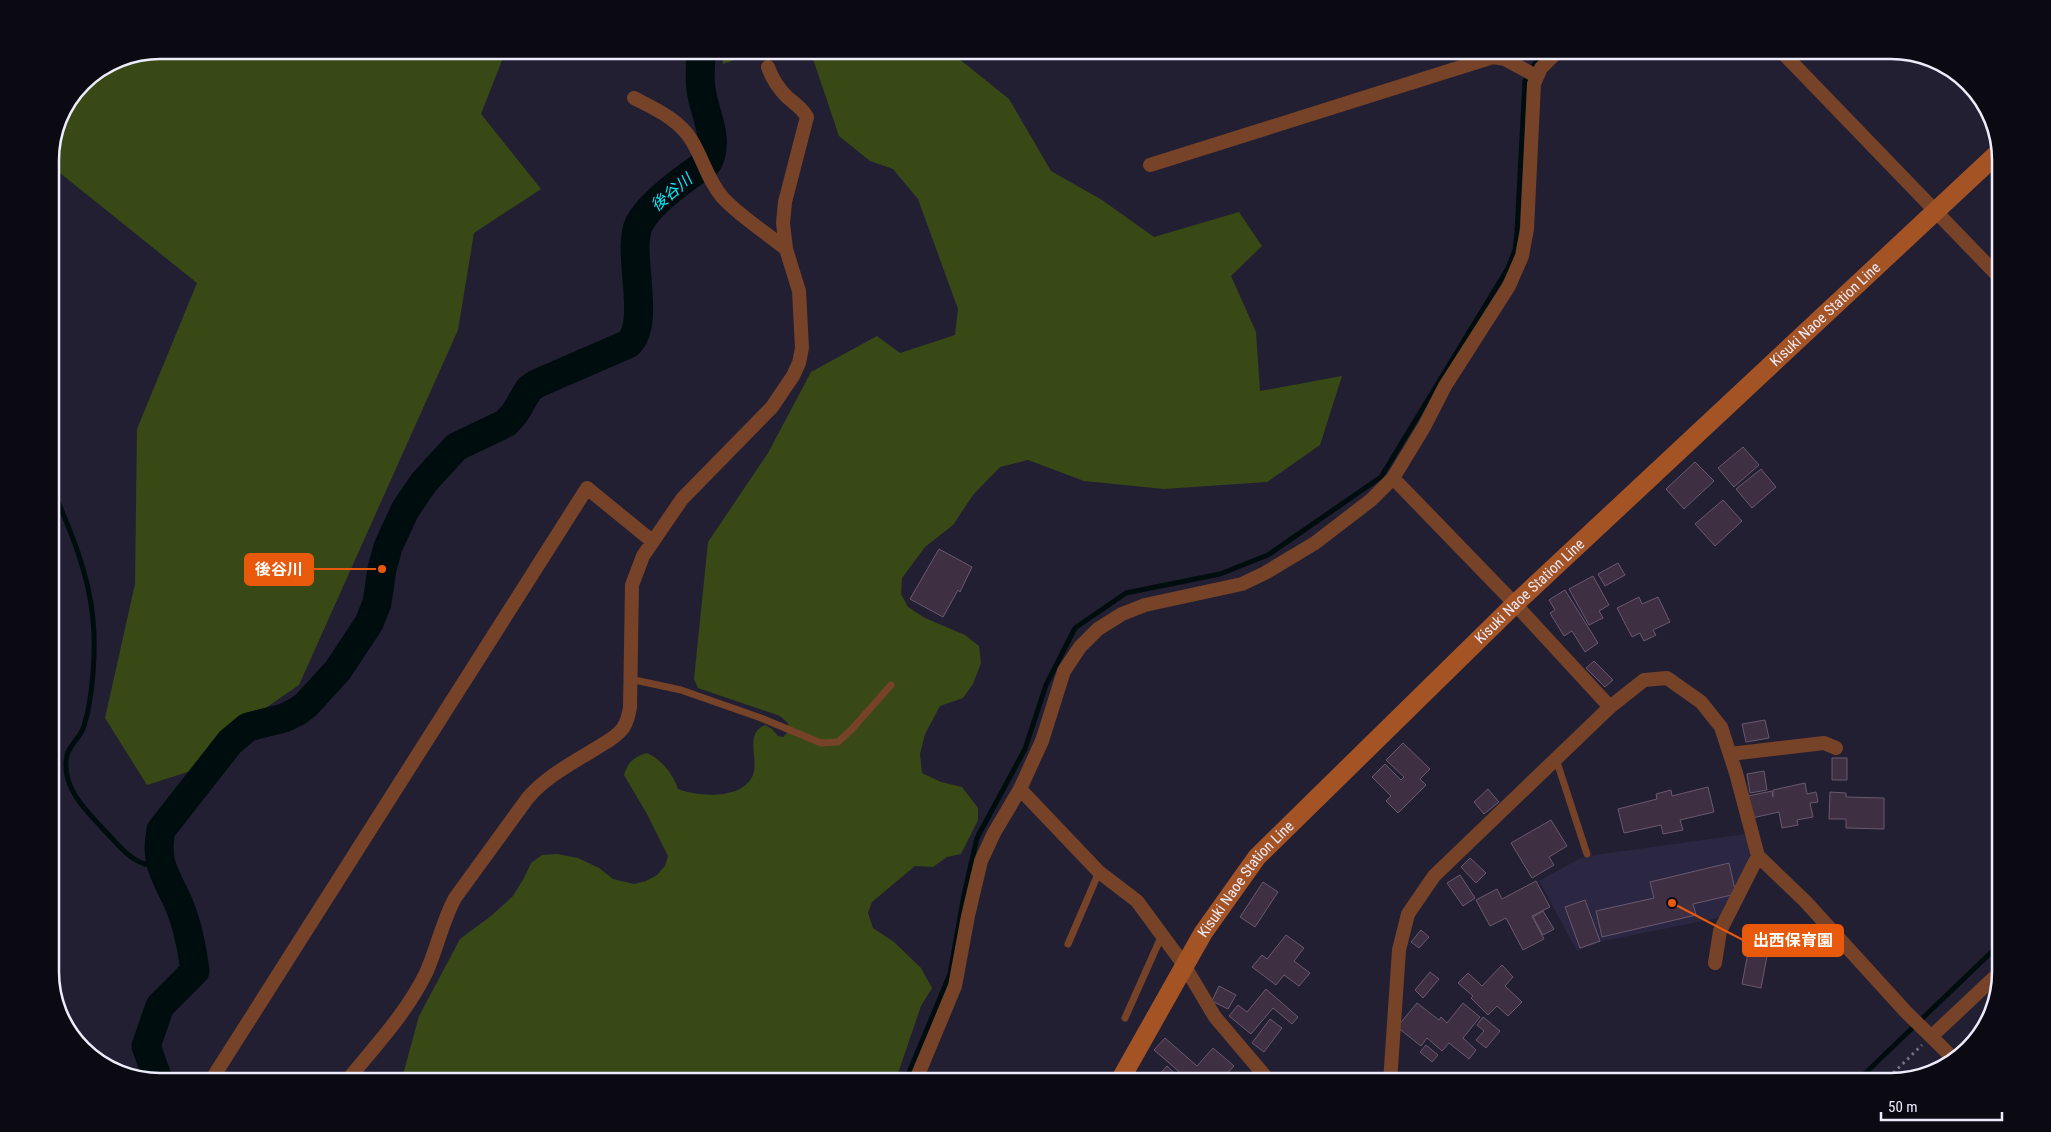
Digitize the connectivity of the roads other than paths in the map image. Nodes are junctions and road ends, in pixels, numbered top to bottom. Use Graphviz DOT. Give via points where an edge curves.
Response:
graph roads {
  1 [pos="1487,59"];
  2 [pos="1505,59"];
  3 [pos="1549,59"];
  4 [pos="1789,59"];
  5 [pos="768,66"];
  6 [pos="1536,76"];
  7 [pos="634,98"];
  8 [pos="1992,158"];
  9 [pos="1150,165"];
  10 [pos="1936,211"];
  11 [pos="786,248"];
  12 [pos="1992,270"];
  13 [pos="1393,478"];
  14 [pos="652,541"];
  15 [pos="1515,604"];
  16 [pos="630,679"];
  17 [pos="891,685"];
  18 [pos="1610,707"];
  19 [pos="1836,748"];
  20 [pos="1730,754"];
  21 [pos="1556,759"];
  22 [pos="1020,789"];
  23 [pos="1587,854"];
  24 [pos="1758,856"];
  25 [pos="1099,872"];
  26 [pos="1162,935"];
  27 [pos="1068,944"];
  28 [pos="1715,963"];
  29 [pos="1184,965"];
  30 [pos="1991,980"];
  31 [pos="1125,1018"];
  32 [pos="1932,1036"];
  33 [pos="1949,1054"];
  34 [pos="216,1073"];
  35 [pos="353,1073"];
  36 [pos="919,1073"];
  37 [pos="1124,1073"];
  38 [pos="1262,1073"];
  39 [pos="1391,1073"];
  1 -- 9 [label="street"];
  2 -- 6 [label="street"];
  3 -- 6 [label="street"];
  4 -- 10 [label="street"];
  5 -- 11 [label="street" via="773,81 807,117 785,202 782,223"];
  6 -- 13 [label="street" via="1527,228 1522,256 1509,286 1445,386"];
  7 -- 11 [label="street" via="682,128 724,198"];
  8 -- 10 [label="main road, Kisuki Naoe Station Line"];
  10 -- 12 [label="street"];
  10 -- 15 [label="main road, Kisuki Naoe Station Line"];
  11 -- 14 [label="street" via="799,290 801,316 802,348 794,376 772,407 682,499"];
  13 -- 15 [label="street"];
  13 -- 22 [label="street" via="1315,543 1265,573 1242,584 1146,605 1122,614 1098,629 1080,647 1064,671 1042,741"];
  14 -- 16 [label="street" via="632,585"];
  14 -- 34 [label="street" via="587,488"];
  15 -- 18 [label="street"];
  15 -- 29 [label="main road, Kisuki Naoe Station Line" via="1256,857"];
  16 -- 17 [label="lane" via="681,690 821,743 838,742"];
  16 -- 35 [label="street" via="630,707 623,728 536,788 455,898 416,992"];
  18 -- 20 [label="street" via="1644,680 1667,678 1701,702 1721,727"];
  18 -- 21 [label="street"];
  19 -- 20 [label="street" via="1824,742"];
  20 -- 24 [label="street"];
  21 -- 23 [label="lane"];
  21 -- 39 [label="street" via="1434,876 1408,914 1399,950"];
  22 -- 25 [label="street"];
  22 -- 36 [label="street" via="982,861 955,986"];
  24 -- 28 [label="street" via="1720,931"];
  24 -- 32 [label="street" via="1805,901"];
  25 -- 26 [label="street" via="1137,902"];
  25 -- 27 [label="lane"];
  26 -- 29 [label="street"];
  26 -- 31 [label="lane"];
  29 -- 37 [label="main road, Kisuki Naoe Station Line"];
  29 -- 38 [label="street" via="1215,1017"];
  30 -- 32 [label="street"];
  32 -- 33 [label="street"];
}
